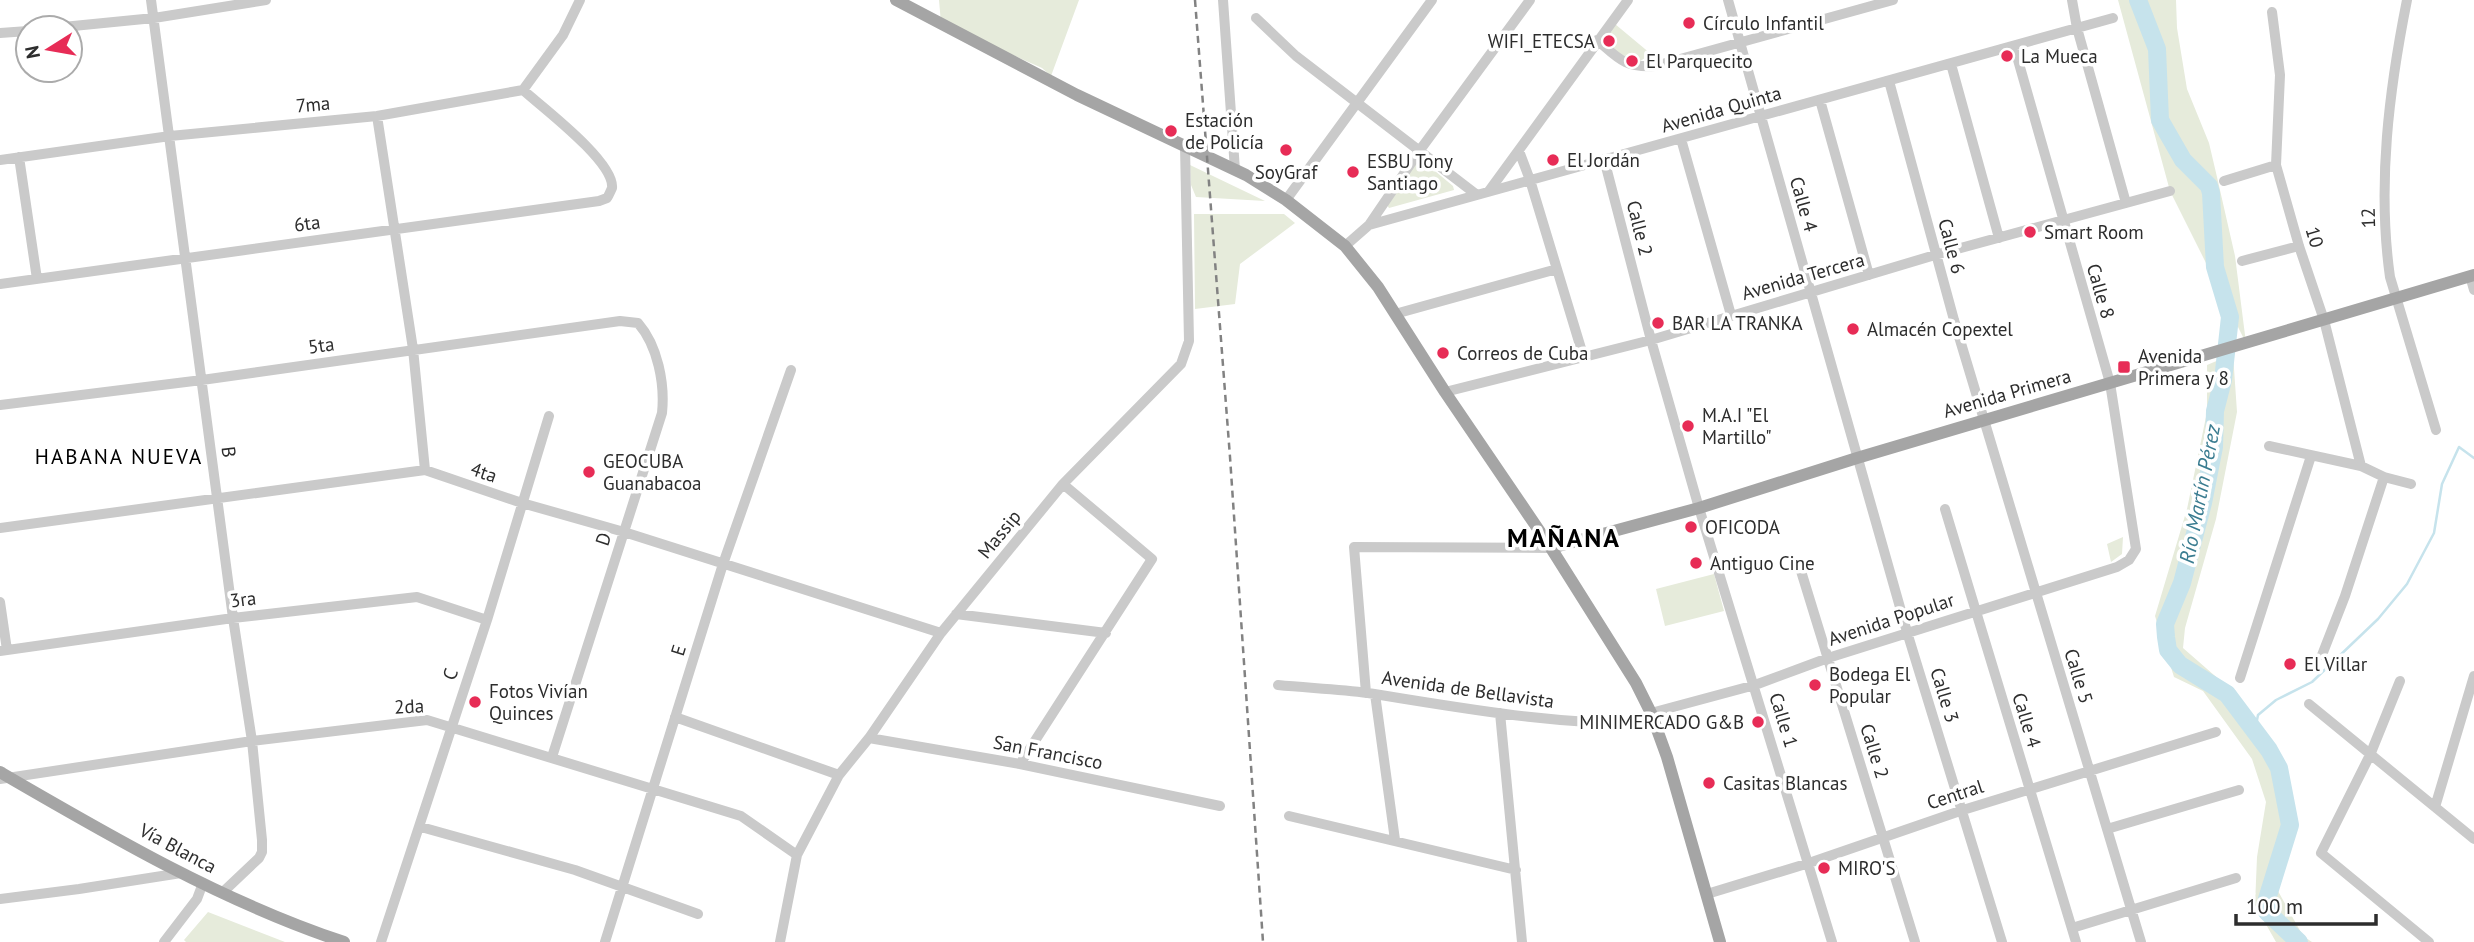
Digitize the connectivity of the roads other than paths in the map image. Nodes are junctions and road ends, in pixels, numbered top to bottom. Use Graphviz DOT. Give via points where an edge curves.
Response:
graph roads {
  1 [pos="151,0"];
  2 [pos="265,0"];
  3 [pos="580,0"];
  4 [pos="896,0"];
  5 [pos="1223,0"];
  6 [pos="1432,0"];
  7 [pos="1531,0"];
  8 [pos="1628,0"];
  9 [pos="1728,0"];
  10 [pos="1892,0"];
  11 [pos="2073,0"];
  12 [pos="2407,0"];
  13 [pos="2272,12"];
  14 [pos="154,18"];
  15 [pos="1256,18"];
  16 [pos="2113,18"];
  17 [pos="84,25"];
  18 [pos="2077,29"];
  19 [pos="1597,40"];
  20 [pos="1741,43"];
  21 [pos="2014,46"];
  22 [pos="1951,64"];
  23 [pos="1889,81"];
  24 [pos="523,90"];
  25 [pos="1820,100"];
  26 [pos="1356,102"];
  27 [pos="377,116"];
  28 [pos="1761,116"];
  29 [pos="170,136"];
  30 [pos="1681,139"];
  31 [pos="1185,146"];
  32 [pos="1420,150"];
  33 [pos="1519,151"];
  34 [pos="19,157"];
  35 [pos="1604,159"];
  36 [pos="0,160"];
  37 [pos="2276,166"];
  38 [pos="1235,170"];
  39 [pos="1530,180"];
  40 [pos="2224,181"];
  41 [pos="1489,191"];
  42 [pos="2170,191"];
  43 [pos="1477,195"];
  44 [pos="1286,200"];
  45 [pos="2126,203"];
  46 [pos="2062,220"];
  47 [pos="1369,225"];
  48 [pos="396,229"];
  49 [pos="1999,237"];
  50 [pos="1345,246"];
  51 [pos="2299,246"];
  52 [pos="1936,255"];
  53 [pos="186,258"];
  54 [pos="2242,261"];
  55 [pos="1557,269"];
  56 [pos="1869,275"];
  57 [pos="2472,276"];
  58 [pos="37,279"];
  59 [pos="0,284"];
  60 [pos="2474,290"];
  61 [pos="1811,292"];
  62 [pos="2397,298"];
  63 [pos="1395,314"];
  64 [pos="1731,315"];
  65 [pos="2324,320"];
  66 [pos="645,330"];
  67 [pos="1651,340"];
  68 [pos="413,349"];
  69 [pos="1583,355"];
  70 [pos="791,370"];
  71 [pos="202,380"];
  72 [pos="2110,383"];
  73 [pos="1445,392"];
  74 [pos="0,405"];
  75 [pos="549,416"];
  76 [pos="1984,420"];
  77 [pos="2436,430"];
  78 [pos="2269,446"];
  79 [pos="2311,456"];
  80 [pos="1857,458"];
  81 [pos="2361,466"];
  82 [pos="425,470"];
  83 [pos="2384,477"];
  84 [pos="1063,484"];
  85 [pos="2411,484"];
  86 [pos="218,498"];
  87 [pos="522,503"];
  88 [pos="1699,508"];
  89 [pos="1945,509"];
  90 [pos="0,528"];
  91 [pos="624,532"];
  92 [pos="1551,548"];
  93 [pos="2136,549"];
  94 [pos="723,564"];
  95 [pos="1801,571"];
  96 [pos="2035,593"];
  97 [pos="0,601"];
  98 [pos="1975,611"];
  99 [pos="956,614"];
  100 [pos="233,618"];
  101 [pos="487,620"];
  102 [pos="1907,632"];
  103 [pos="941,633"];
  104 [pos="1106,633"];
  105 [pos="4,650"];
  106 [pos="2322,655"];
  107 [pos="1828,658"];
  108 [pos="2474,677"];
  109 [pos="2240,678"];
  110 [pos="2400,681"];
  111 [pos="1278,685"];
  112 [pos="1755,685"];
  113 [pos="1370,694"];
  114 [pos="2309,704"];
  115 [pos="1500,713"];
  116 [pos="675,717"];
  117 [pos="1653,718"];
  118 [pos="451,727"];
  119 [pos="2216,732"];
  120 [pos="869,738"];
  121 [pos="252,741"];
  122 [pos="2370,755"];
  123 [pos="552,757"];
  124 [pos="1020,764"];
  125 [pos="2089,769"];
  126 [pos="839,775"];
  127 [pos="3,776"];
  128 [pos="653,788"];
  129 [pos="2030,788"];
  130 [pos="2239,790"];
  131 [pos="1220,806"];
  132 [pos="2435,807"];
  133 [pos="1963,810"];
  134 [pos="1289,816"];
  135 [pos="421,827"];
  136 [pos="2106,829"];
  137 [pos="1883,835"];
  138 [pos="2474,839"];
  139 [pos="1395,840"];
  140 [pos="797,855"];
  141 [pos="1809,863"];
  142 [pos="1516,870"];
  143 [pos="181,873"];
  144 [pos="2236,877"];
  145 [pos="203,883"];
  146 [pos="622,887"];
  147 [pos="222,893"];
  148 [pos="1707,894"];
  149 [pos="0,898"];
  150 [pos="2131,908"];
  151 [pos="698,914"];
  152 [pos="2072,928"];
  153 [pos="164,942"];
  154 [pos="344,942"];
  155 [pos="382,942"];
  156 [pos="605,942"];
  157 [pos="780,942"];
  158 [pos="1522,942"];
  159 [pos="1720,942"];
  160 [pos="1832,942"];
  161 [pos="1915,942"];
  162 [pos="2002,942"];
  163 [pos="2076,942"];
  164 [pos="2141,942"];
  165 [pos="2430,942"];
  1 -- 14 [label="street, B"];
  2 -- 14 [label="street"];
  3 -- 24 [label="street" via="563,35"];
  4 -- 31 [label="main road"];
  5 -- 38 [label="street"];
  6 -- 26 [label="street"];
  7 -- 32 [label="street"];
  8 -- 19 [label="street"];
  9 -- 20 [label="street, Calle 4"];
  10 -- 20 [label="street"];
  11 -- 18 [label="street"];
  12 -- 62 [label="street, 12" via="2385,152 2387,252"];
  13 -- 37 [label="street, 10" via="2280,75"];
  14 -- 17 [label="street"];
  14 -- 29 [label="street, B"];
  15 -- 26 [label="street"];
  16 -- 18 [label="street, Avenida Quinta"];
  18 -- 21 [label="street, Avenida Quinta"];
  18 -- 45 [label="street"];
  19 -- 20 [label="street" via="1635,67"];
  19 -- 33 [label="street"];
  20 -- 28 [label="street, Calle 4"];
  21 -- 22 [label="street, Avenida Quinta"];
  21 -- 46 [label="street, Calle 8"];
  22 -- 23 [label="street, Avenida Quinta"];
  22 -- 49 [label="street"];
  23 -- 25 [label="street, Avenida Quinta"];
  23 -- 52 [label="street, Calle 6"];
  24 -- 27 [label="street, 7ma"];
  24 -- 48 [label="street, 6ta" via="601,159 611,178 607,198"];
  25 -- 28 [label="street, Avenida Quinta"];
  25 -- 56 [label="street"];
  26 -- 32 [label="street"];
  26 -- 44 [label="street"];
  27 -- 29 [label="street, 7ma"];
  27 -- 48 [label="street"];
  28 -- 30 [label="street, Avenida Quinta"];
  28 -- 61 [label="street, Calle 4"];
  29 -- 34 [label="street, 7ma"];
  29 -- 53 [label="street, B"];
  30 -- 35 [label="street, Avenida Quinta"];
  30 -- 64 [label="street"];
  31 -- 38 [label="main road"];
  31 -- 84 [label="street, Massip" via="1189,341 1181,365"];
  32 -- 43 [label="street"];
  32 -- 47 [label="street"];
  33 -- 39 [label="street"];
  33 -- 41 [label="street"];
  34 -- 36 [label="street, 7ma"];
  34 -- 58 [label="street"];
  35 -- 39 [label="street, Avenida Quinta"];
  35 -- 67 [label="street, Calle 2"];
  37 -- 40 [label="street"];
  37 -- 51 [label="street, 10"];
  38 -- 44 [label="main road"];
  39 -- 41 [label="street, Avenida Quinta"];
  39 -- 55 [label="street"];
  41 -- 43 [label="street, Avenida Quinta"];
  42 -- 45 [label="street, Avenida Tercera"];
  43 -- 47 [label="street, Avenida Quinta"];
  44 -- 50 [label="main road"];
  45 -- 46 [label="street, Avenida Tercera"];
  46 -- 49 [label="street, Avenida Tercera"];
  46 -- 72 [label="street, Calle 8"];
  47 -- 50 [label="street, Avenida Quinta"];
  48 -- 53 [label="street, 6ta"];
  48 -- 68 [label="street"];
  49 -- 52 [label="street, Avenida Tercera"];
  50 -- 63 [label="main road"];
  51 -- 54 [label="street"];
  51 -- 65 [label="street, 10"];
  52 -- 56 [label="street, Avenida Tercera"];
  52 -- 76 [label="street, Calle 6"];
  53 -- 58 [label="street, 6ta"];
  53 -- 71 [label="street, B"];
  55 -- 63 [label="street"];
  55 -- 69 [label="street"];
  56 -- 61 [label="street, Avenida Tercera"];
  57 -- 60 [label="street"];
  57 -- 62 [label="main road, Avenida Primera"];
  58 -- 59 [label="street, 6ta"];
  61 -- 64 [label="street, Avenida Tercera"];
  61 -- 80 [label="street, Calle 4"];
  62 -- 65 [label="main road, Avenida Primera"];
  62 -- 77 [label="street, 12"];
  63 -- 73 [label="main road"];
  64 -- 67 [label="street, Avenida Tercera"];
  65 -- 72 [label="main road, Avenida Primera"];
  65 -- 81 [label="street, 10"];
  66 -- 68 [label="street, 5ta" via="638,323 620,321"];
  66 -- 91 [label="street, D" via="664,394"];
  67 -- 69 [label="street, Avenida Tercera"];
  67 -- 88 [label="street, Calle 2"];
  68 -- 71 [label="street, 5ta"];
  68 -- 82 [label="street"];
  69 -- 73 [label="street, Avenida Tercera"];
  70 -- 94 [label="street, E"];
  71 -- 74 [label="street, 5ta"];
  71 -- 86 [label="street, B"];
  72 -- 76 [label="main road, Avenida Primera"];
  72 -- 93 [label="street, Calle 8"];
  73 -- 92 [label="main road"];
  75 -- 87 [label="street, C"];
  76 -- 80 [label="main road, Avenida Primera"];
  76 -- 96 [label="street, Calle 5"];
  78 -- 79 [label="street"];
  79 -- 81 [label="street"];
  79 -- 109 [label="street"];
  80 -- 88 [label="main road, Avenida Primera"];
  80 -- 102 [label="street, Calle 3"];
  81 -- 83 [label="street"];
  82 -- 86 [label="street, 4ta"];
  82 -- 87 [label="street, 4ta"];
  83 -- 85 [label="street"];
  83 -- 106 [label="street"];
  84 -- 99 [label="street, Massip"];
  84 -- 104 [label="street" via="1152,559"];
  86 -- 90 [label="street, 4ta"];
  86 -- 100 [label="street, B"];
  87 -- 91 [label="street, 4ta"];
  87 -- 101 [label="street, C"];
  88 -- 92 [label="main road, Avenida Primera"];
  88 -- 112 [label="street, Calle 1"];
  89 -- 98 [label="street, Calle 4"];
  91 -- 94 [label="street, 4ta"];
  91 -- 123 [label="street, D"];
  92 -- 113 [label="street" via="1354,547"];
  92 -- 117 [label="main road" via="1628,669"];
  93 -- 96 [label="street, Avenida Popular" via="2117,567"];
  94 -- 103 [label="street, 4ta"];
  94 -- 116 [label="street, E"];
  95 -- 107 [label="street, Calle 2"];
  96 -- 98 [label="street, Avenida Popular"];
  96 -- 125 [label="street, Calle 5"];
  97 -- 105 [label="street"];
  98 -- 102 [label="street, Avenida Popular"];
  98 -- 129 [label="street, Calle 4"];
  99 -- 103 [label="street, Massip"];
  99 -- 104 [label="street"];
  100 -- 101 [label="street, 3ra" via="417,597"];
  100 -- 105 [label="street, 3ra"];
  100 -- 121 [label="street, B"];
  101 -- 118 [label="street, C"];
  102 -- 107 [label="street, Avenida Popular"];
  102 -- 133 [label="street, Calle 3"];
  103 -- 120 [label="street, Massip"];
  104 -- 124 [label="street"];
  107 -- 112 [label="street, Avenida Popular"];
  107 -- 137 [label="street, Calle 2"];
  108 -- 132 [label="street"];
  110 -- 122 [label="street"];
  111 -- 113 [label="street, Avenida de Bellavista"];
  112 -- 117 [label="street, Avenida Popular"];
  112 -- 141 [label="street, Calle 1"];
  113 -- 115 [label="street, Avenida de Bellavista"];
  113 -- 139 [label="street"];
  114 -- 122 [label="street"];
  115 -- 117 [label="street, Avenida de Bellavista" via="1606,725"];
  115 -- 142 [label="street"];
  116 -- 126 [label="street"];
  116 -- 128 [label="street, E"];
  117 -- 148 [label="main road"];
  118 -- 121 [label="street, 2da" via="427,720"];
  118 -- 123 [label="street, 2da"];
  118 -- 135 [label="street, C"];
  119 -- 125 [label="street, Central"];
  120 -- 124 [label="street, San Francisco"];
  120 -- 126 [label="street, Massip"];
  121 -- 127 [label="street, 2da"];
  121 -- 147 [label="street, B" via="262,852"];
  122 -- 132 [label="street"];
  122 -- 165 [label="street" via="2321,853"];
  123 -- 128 [label="street, 2da"];
  124 -- 131 [label="street, San Francisco"];
  125 -- 129 [label="street, Central"];
  125 -- 136 [label="street, Calle 5"];
  126 -- 140 [label="street, Massip"];
  127 -- 143 [label="main road, Vía Blanca"];
  128 -- 140 [label="street, 2da" via="741,816"];
  128 -- 146 [label="street, E"];
  129 -- 133 [label="street, Central"];
  129 -- 152 [label="street, Calle 4"];
  130 -- 136 [label="street"];
  132 -- 138 [label="street"];
  133 -- 137 [label="street, Central"];
  133 -- 162 [label="street, Calle 3"];
  134 -- 139 [label="street"];
  135 -- 146 [label="street"];
  135 -- 155 [label="street, C"];
  136 -- 150 [label="street, Calle 5"];
  137 -- 141 [label="street, Central"];
  137 -- 161 [label="street, Calle 2"];
  139 -- 142 [label="street"];
  140 -- 157 [label="street, Massip"];
  141 -- 148 [label="street, Central"];
  141 -- 160 [label="street, Calle 1"];
  142 -- 158 [label="street"];
  143 -- 145 [label="main road, Vía Blanca"];
  143 -- 149 [label="street"];
  144 -- 150 [label="street"];
  145 -- 147 [label="main road, Vía Blanca"];
  145 -- 153 [label="street" via="197,899"];
  146 -- 151 [label="street"];
  146 -- 156 [label="street, E"];
  147 -- 154 [label="main road, Vía Blanca"];
  148 -- 159 [label="main road"];
  150 -- 152 [label="street"];
  150 -- 164 [label="street, Calle 5"];
  152 -- 163 [label="street, Calle 4"];
}
